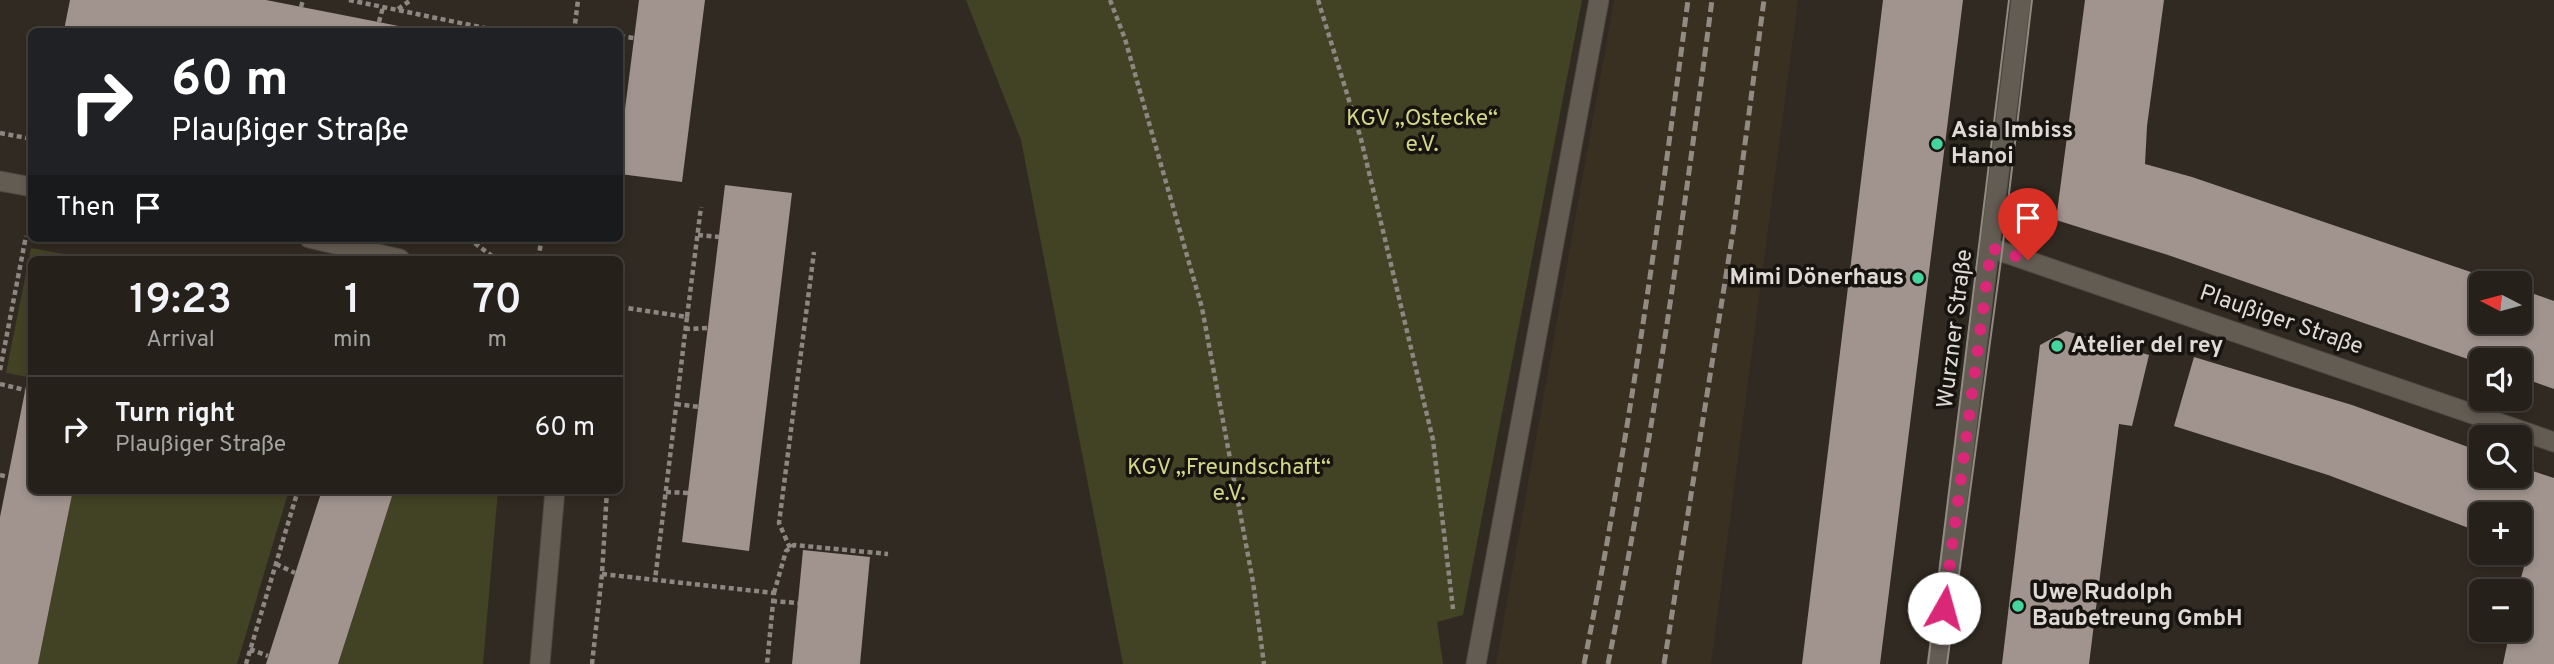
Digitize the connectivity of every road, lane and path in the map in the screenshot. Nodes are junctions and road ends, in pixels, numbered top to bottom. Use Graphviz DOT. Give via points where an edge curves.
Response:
graph roads {
  1 [pos="303,0"];
  2 [pos="349,0"];
  3 [pos="411,0"];
  4 [pos="578,0"];
  5 [pos="1110,0"];
  6 [pos="1318,0"];
  7 [pos="1599,0"];
  8 [pos="2021,0"];
  9 [pos="301,7"];
  10 [pos="383,7"];
  11 [pos="397,10"];
  12 [pos="379,22"];
  13 [pos="472,28"];
  14 [pos="574,28"];
  15 [pos="623,36"];
  16 [pos="634,38"];
  17 [pos="0,133"];
  18 [pos="28,138"];
  19 [pos="0,181"];
  20 [pos="28,186"];
  21 [pos="701,207"];
  22 [pos="698,235"];
  23 [pos="26,236"];
  24 [pos="719,237"];
  25 [pos="326,242"];
  26 [pos="473,242"];
  27 [pos="1991,248"];
  28 [pos="814,251"];
  29 [pos="387,256"];
  30 [pos="492,256"];
  31 [pos="623,307"];
  32 [pos="687,317"];
  33 [pos="708,328"];
  34 [pos="685,329"];
  35 [pos="0,370"];
  36 [pos="0,384"];
  37 [pos="25,390"];
  38 [pos="677,404"];
  39 [pos="699,407"];
  40 [pos="2554,442"];
  41 [pos="0,475"];
  42 [pos="8,477"];
  43 [pos="666,492"];
  44 [pos="688,493"];
  45 [pos="298,494"];
  46 [pos="555,494"];
  47 [pos="607,494"];
  48 [pos="790,548"];
  49 [pos="888,554"];
  50 [pos="276,564"];
  51 [pos="296,573"];
  52 [pos="602,574"];
  53 [pos="655,580"];
  54 [pos="774,593"];
  55 [pos="772,601"];
  56 [pos="798,603"];
  57 [pos="1454,611"];
  58 [pos="250,649"];
  59 [pos="268,656"];
  60 [pos="246,664"];
  61 [pos="540,664"];
  62 [pos="592,664"];
  63 [pos="767,664"];
  64 [pos="1264,664"];
  65 [pos="1476,664"];
  66 [pos="1937,664"];
  1 -- 9 [label="path"];
  2 -- 10 [label="path"];
  3 -- 11 [label="path"];
  4 -- 14 [label="path"];
  5 -- 64 [label="path" via="1202,308"];
  6 -- 57 [label="path" via="1360,139 1433,440"];
  7 -- 65 [label="street"];
  8 -- 27 [label="street, Wurzner Straße"];
  10 -- 11 [label="path"];
  10 -- 12 [label="path"];
  11 -- 13 [label="path"];
  15 -- 16 [label="path"];
  17 -- 18 [label="path"];
  19 -- 20 [label="street"];
  21 -- 22 [label="path"];
  22 -- 24 [label="path"];
  22 -- 32 [label="path"];
  23 -- 35 [label="path"];
  25 -- 29 [label="street"];
  26 -- 30 [label="path"];
  27 -- 40 [label="street, Plaußiger Straße"];
  27 -- 66 [label="street, Wurzner Straße"];
  28 -- 48 [label="path" via="779,523"];
  31 -- 32 [label="path"];
  32 -- 34 [label="path"];
  33 -- 34 [label="path"];
  34 -- 38 [label="path"];
  36 -- 37 [label="path"];
  38 -- 39 [label="path"];
  38 -- 43 [label="path"];
  41 -- 42 [label="path"];
  43 -- 44 [label="path"];
  43 -- 53 [label="path"];
  45 -- 50 [label="path"];
  46 -- 61 [label="street"];
  47 -- 52 [label="path"];
  48 -- 49 [label="path"];
  48 -- 54 [label="path"];
  50 -- 51 [label="path"];
  50 -- 58 [label="path"];
  52 -- 53 [label="path"];
  52 -- 62 [label="path"];
  53 -- 54 [label="path"];
  54 -- 55 [label="path"];
  55 -- 56 [label="path"];
  55 -- 63 [label="path"];
  58 -- 59 [label="path"];
  58 -- 60 [label="path"];
}
